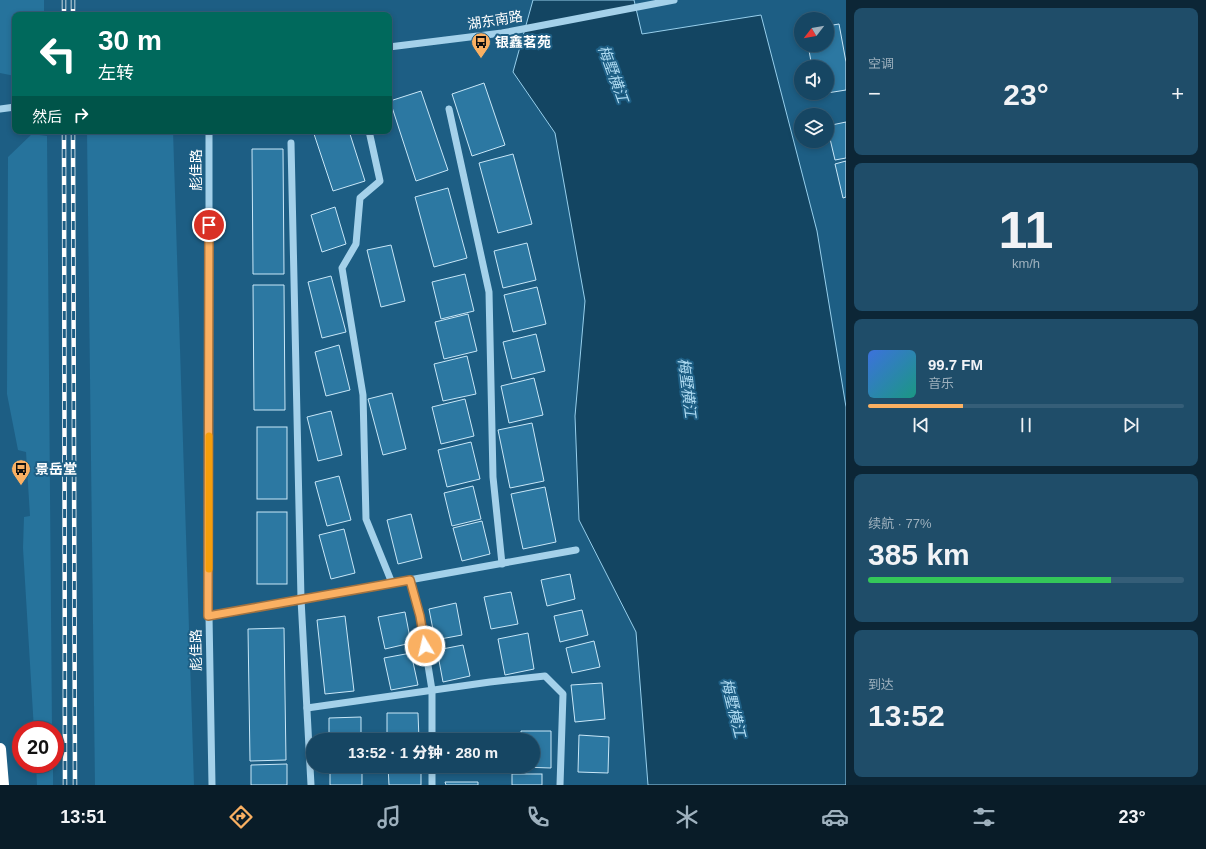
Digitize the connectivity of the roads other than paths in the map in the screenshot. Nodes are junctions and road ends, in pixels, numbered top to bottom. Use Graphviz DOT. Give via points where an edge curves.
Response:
graph roads {
  1 [pos="674,0"];
  2 [pos="392,47"];
  3 [pos="12,108"];
  4 [pos="0,109"];
  5 [pos="449,109"];
  6 [pos="209,134"];
  7 [pos="370,134"];
  8 [pos="291,143"];
  9 [pos="576,550"];
  10 [pos="502,564"];
  11 [pos="410,580"];
  12 [pos="392,583"];
  13 [pos="301,599"];
  14 [pos="208,616"];
  15 [pos="432,690"];
  16 [pos="307,708"];
  17 [pos="432,733"];
  18 [pos="0,749"];
  19 [pos="432,773"];
  20 [pos="2,785"];
  21 [pos="212,785"];
  22 [pos="311,785"];
  23 [pos="432,785"];
  24 [pos="560,785"];
  1 -- 2 [label="street, 湖东南路" via="502,33"];
  3 -- 4 [label="street"];
  5 -- 10 [label="street" via="489,292 493,477"];
  6 -- 14 [label="street, 彪佳路"];
  7 -- 12 [label="street" via="380,181 360,198 356,244 342,268 363,395 366,519"];
  8 -- 13 [label="street"];
  9 -- 10 [label="street"];
  10 -- 11 [label="street"];
  11 -- 12 [label="street"];
  11 -- 15 [label="street" via="420,616"];
  12 -- 13 [label="street"];
  13 -- 14 [label="street"];
  13 -- 16 [label="street"];
  14 -- 21 [label="street, 彪佳路"];
  15 -- 16 [label="street"];
  15 -- 17 [label="street"];
  15 -- 24 [label="street" via="545,676 563,694"];
  16 -- 22 [label="street"];
  18 -- 20 [label="highway"];
  19 -- 23 [label="street"];
}
